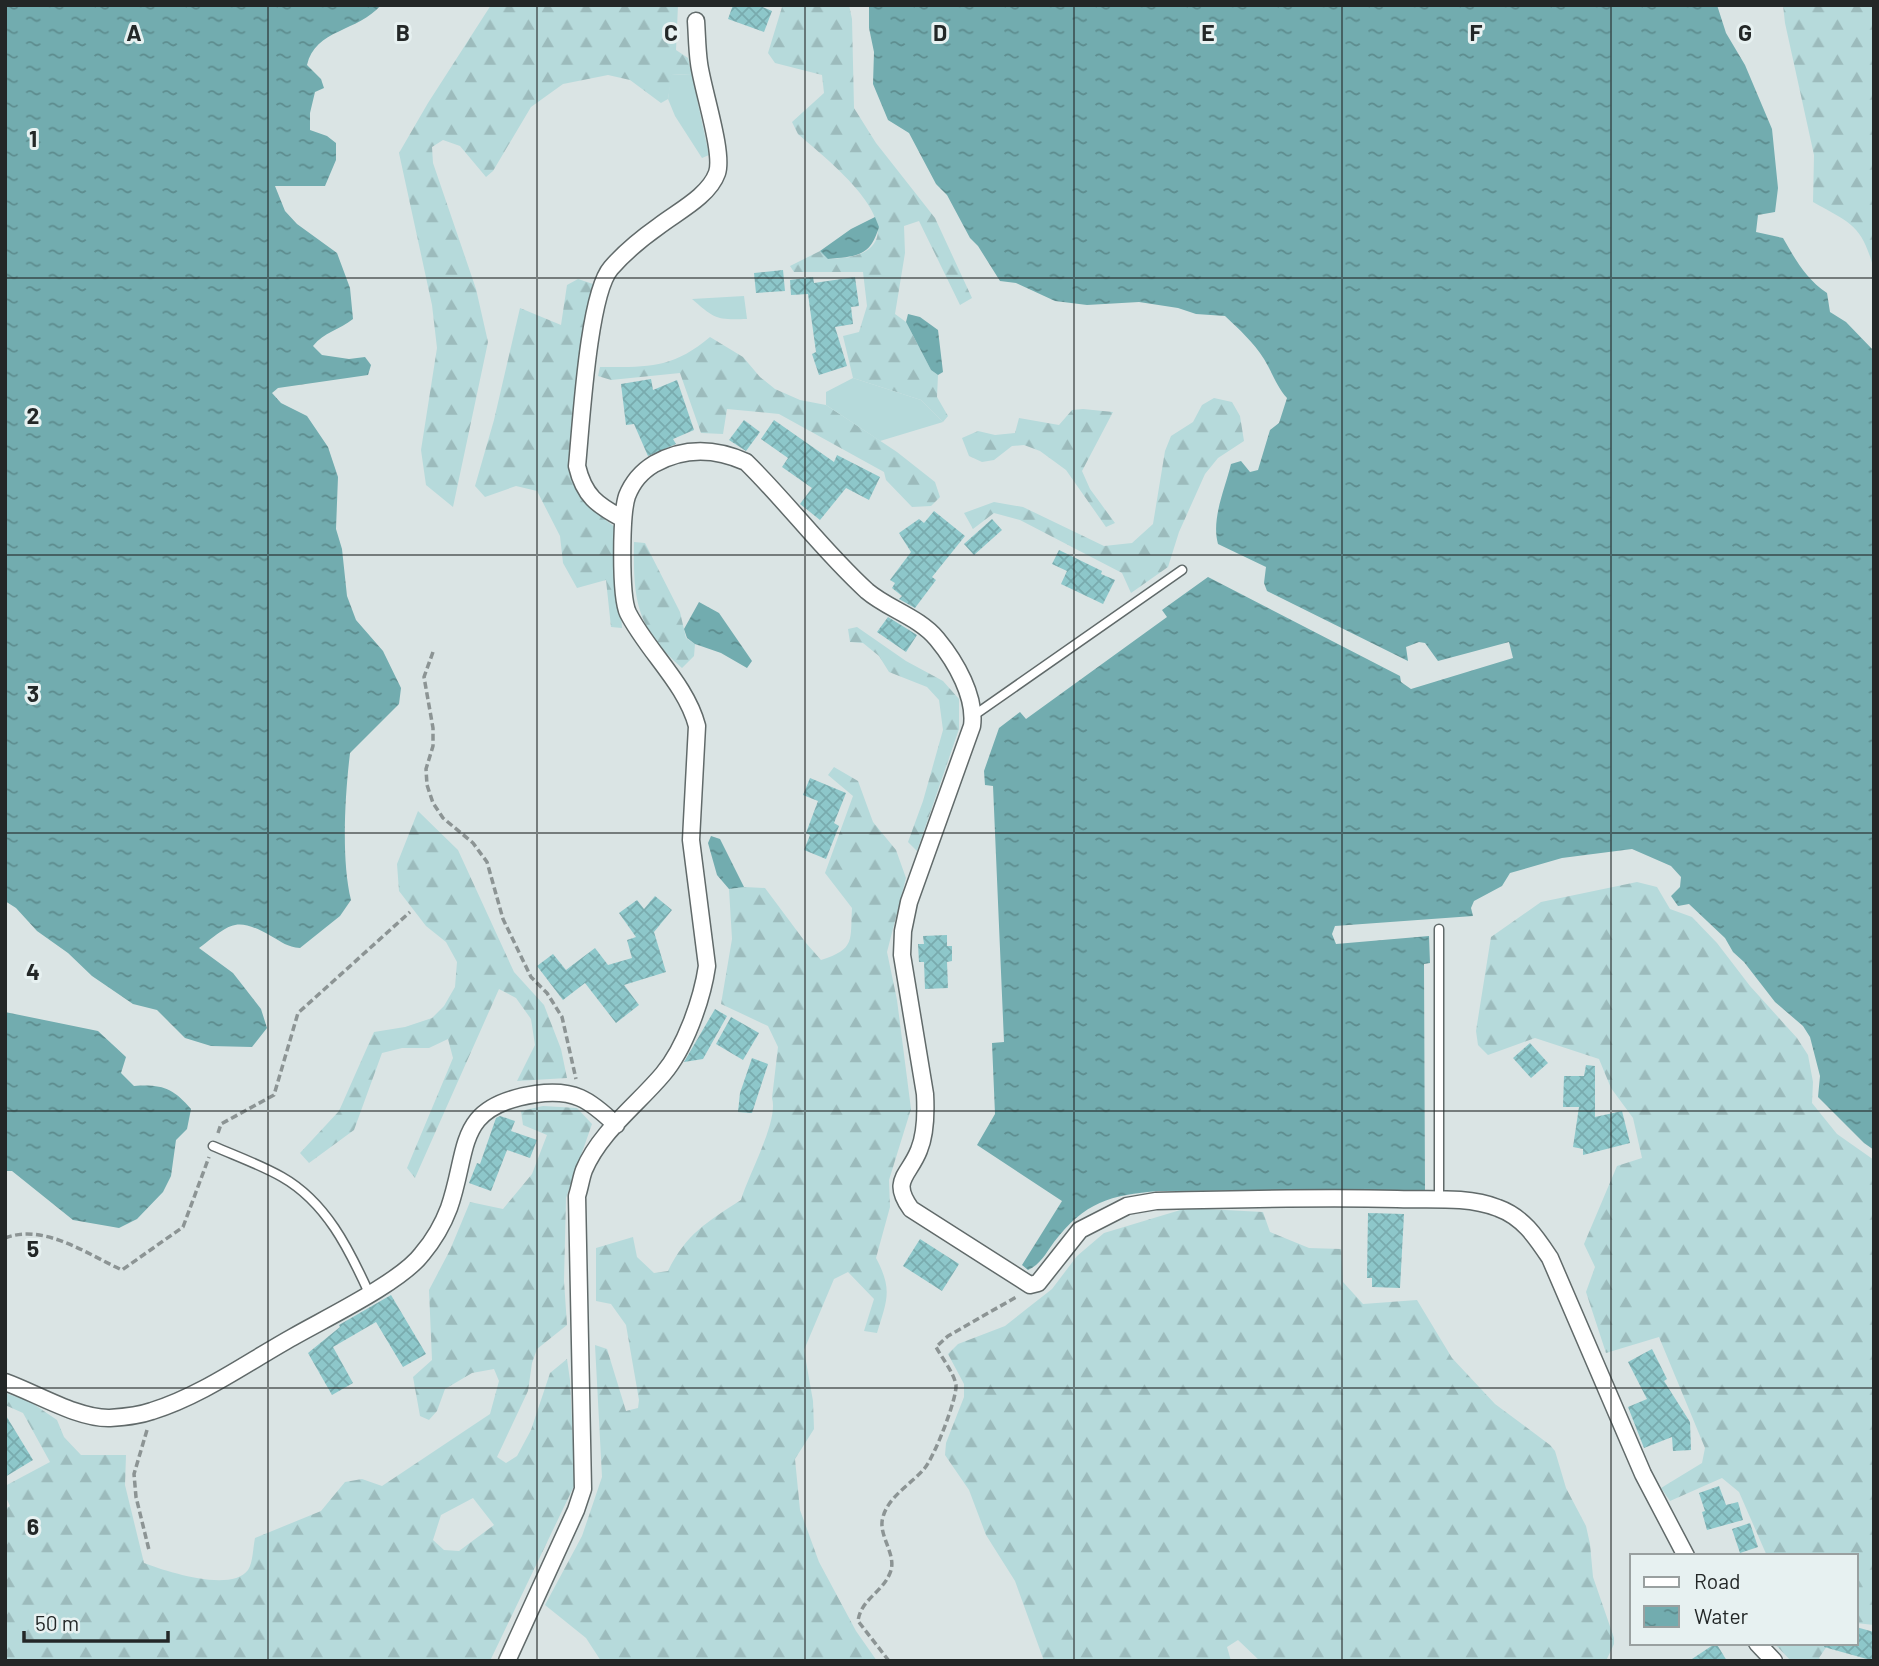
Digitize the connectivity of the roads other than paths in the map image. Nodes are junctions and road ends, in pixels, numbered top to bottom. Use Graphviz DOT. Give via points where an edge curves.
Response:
graph roads {
  1 [pos="696,21"];
  2 [pos="623,519"];
  3 [pos="1182,569"];
  4 [pos="973,716"];
  5 [pos="1438,929"];
  6 [pos="616,1125"];
  7 [pos="213,1146"];
  8 [pos="1439,1200"];
  9 [pos="369,1293"];
  10 [pos="5,1382"];
  11 [pos="1685,1554"];
  12 [pos="1759,1645"];
  13 [pos="507,1661"];
  14 [pos="1774,1661"];
  1 -- 2 [label="street" via="699,64 716,147 716,175 689,204 610,268 603,279 589,348 577,466 589,496"];
  2 -- 4 [label="street" via="634,482 661,460 701,451 726,453 746,462 866,590 937,639 965,684"];
  2 -- 6 [label="street" via="626,609 684,695 697,726 691,840 707,966 680,1048 664,1073"];
  3 -- 4 [label="lane"];
  4 -- 8 [label="street" via="909,902 903,932 902,955 926,1110 920,1149 900,1190 911,1209 1030,1284 1038,1283 1080,1230 1127,1206 1156,1200"];
  5 -- 8 [label="lane"];
  6 -- 9 [label="street" via="596,1105 564,1093 526,1096 491,1107 475,1121 465,1142 448,1209 436,1234 403,1272"];
  6 -- 13 [label="street" via="584,1169 577,1196 583,1489"];
  7 -- 9 [label="lane" via="285,1178 306,1195 336,1229"];
  8 -- 11 [label="street" via="1499,1208 1534,1233 1550,1258 1643,1474"];
  9 -- 10 [label="street" via="209,1386 154,1411 106,1418 79,1413"];
  12 -- 14 [label="street"];
}
